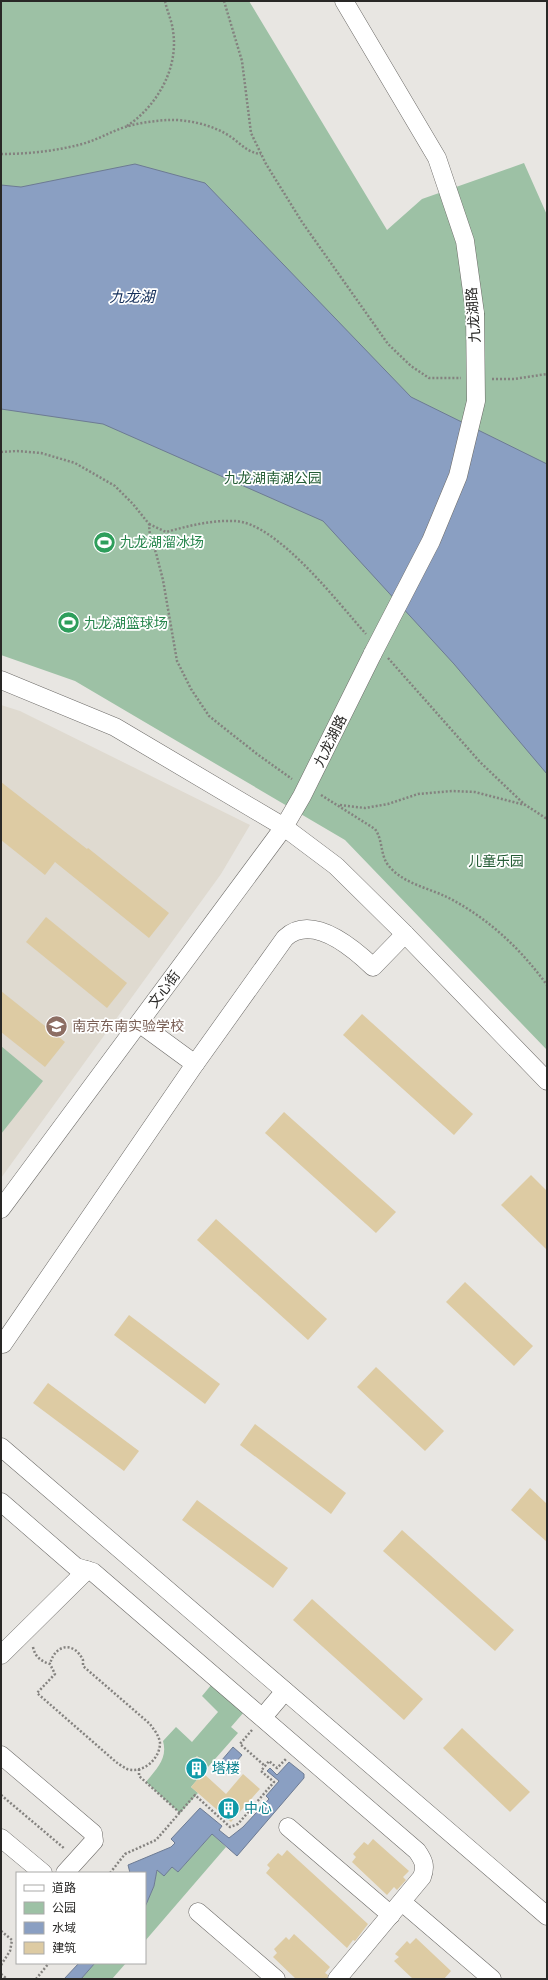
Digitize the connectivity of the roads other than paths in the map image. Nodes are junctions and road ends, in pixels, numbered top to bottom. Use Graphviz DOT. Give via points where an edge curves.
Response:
graph roads {
  1 [pos="344,1"];
  2 [pos="1,680"];
  3 [pos="284,827"];
  4 [pos="405,934"];
  5 [pos="139,1023"];
  6 [pos="195,1064"];
  7 [pos="547,1081"];
  8 [pos="1,1209"];
  9 [pos="1,1342"];
  10 [pos="1,1447"];
  11 [pos="1,1502"];
  12 [pos="87,1570"];
  13 [pos="1,1655"];
  14 [pos="285,1691"];
  15 [pos="263,1717"];
  16 [pos="1,1755"];
  17 [pos="288,1827"];
  18 [pos="1,1838"];
  19 [pos="42,1872"];
  20 [pos="66,1872"];
  21 [pos="396,1908"];
  22 [pos="198,1912"];
  23 [pos="547,1916"];
  24 [pos="276,1979"];
  25 [pos="337,1979"];
  26 [pos="492,1979"];
  1 -- 3 [label="street, 九龙湖路, bridge" via="437,158 465,241 475,312 476,401 458,476 431,541"];
  2 -- 3 [label="street" via="115,727"];
  3 -- 4 [label="street" via="336,866"];
  3 -- 5 [label="street, 文心街"];
  4 -- 6 [label="street" via="373,967 334,937 313,929 293,931 285,938"];
  4 -- 7 [label="street"];
  5 -- 6 [label="street"];
  5 -- 8 [label="street, 文心街"];
  6 -- 9 [label="street" via="3,1344"];
  10 -- 14 [label="street"];
  11 -- 12 [label="street" via="76,1567"];
  12 -- 13 [label="street"];
  12 -- 15 [label="street" via="93,1572"];
  14 -- 15 [label="street"];
  14 -- 23 [label="street"];
  15 -- 21 [label="street" via="417,1851 423,1859 425,1868 422,1877"];
  16 -- 20 [label="street" via="93,1833 94,1841"];
  17 -- 21 [label="street"];
  18 -- 19 [label="street"];
  21 -- 25 [label="street"];
  21 -- 26 [label="street"];
  22 -- 24 [label="street"];
}
